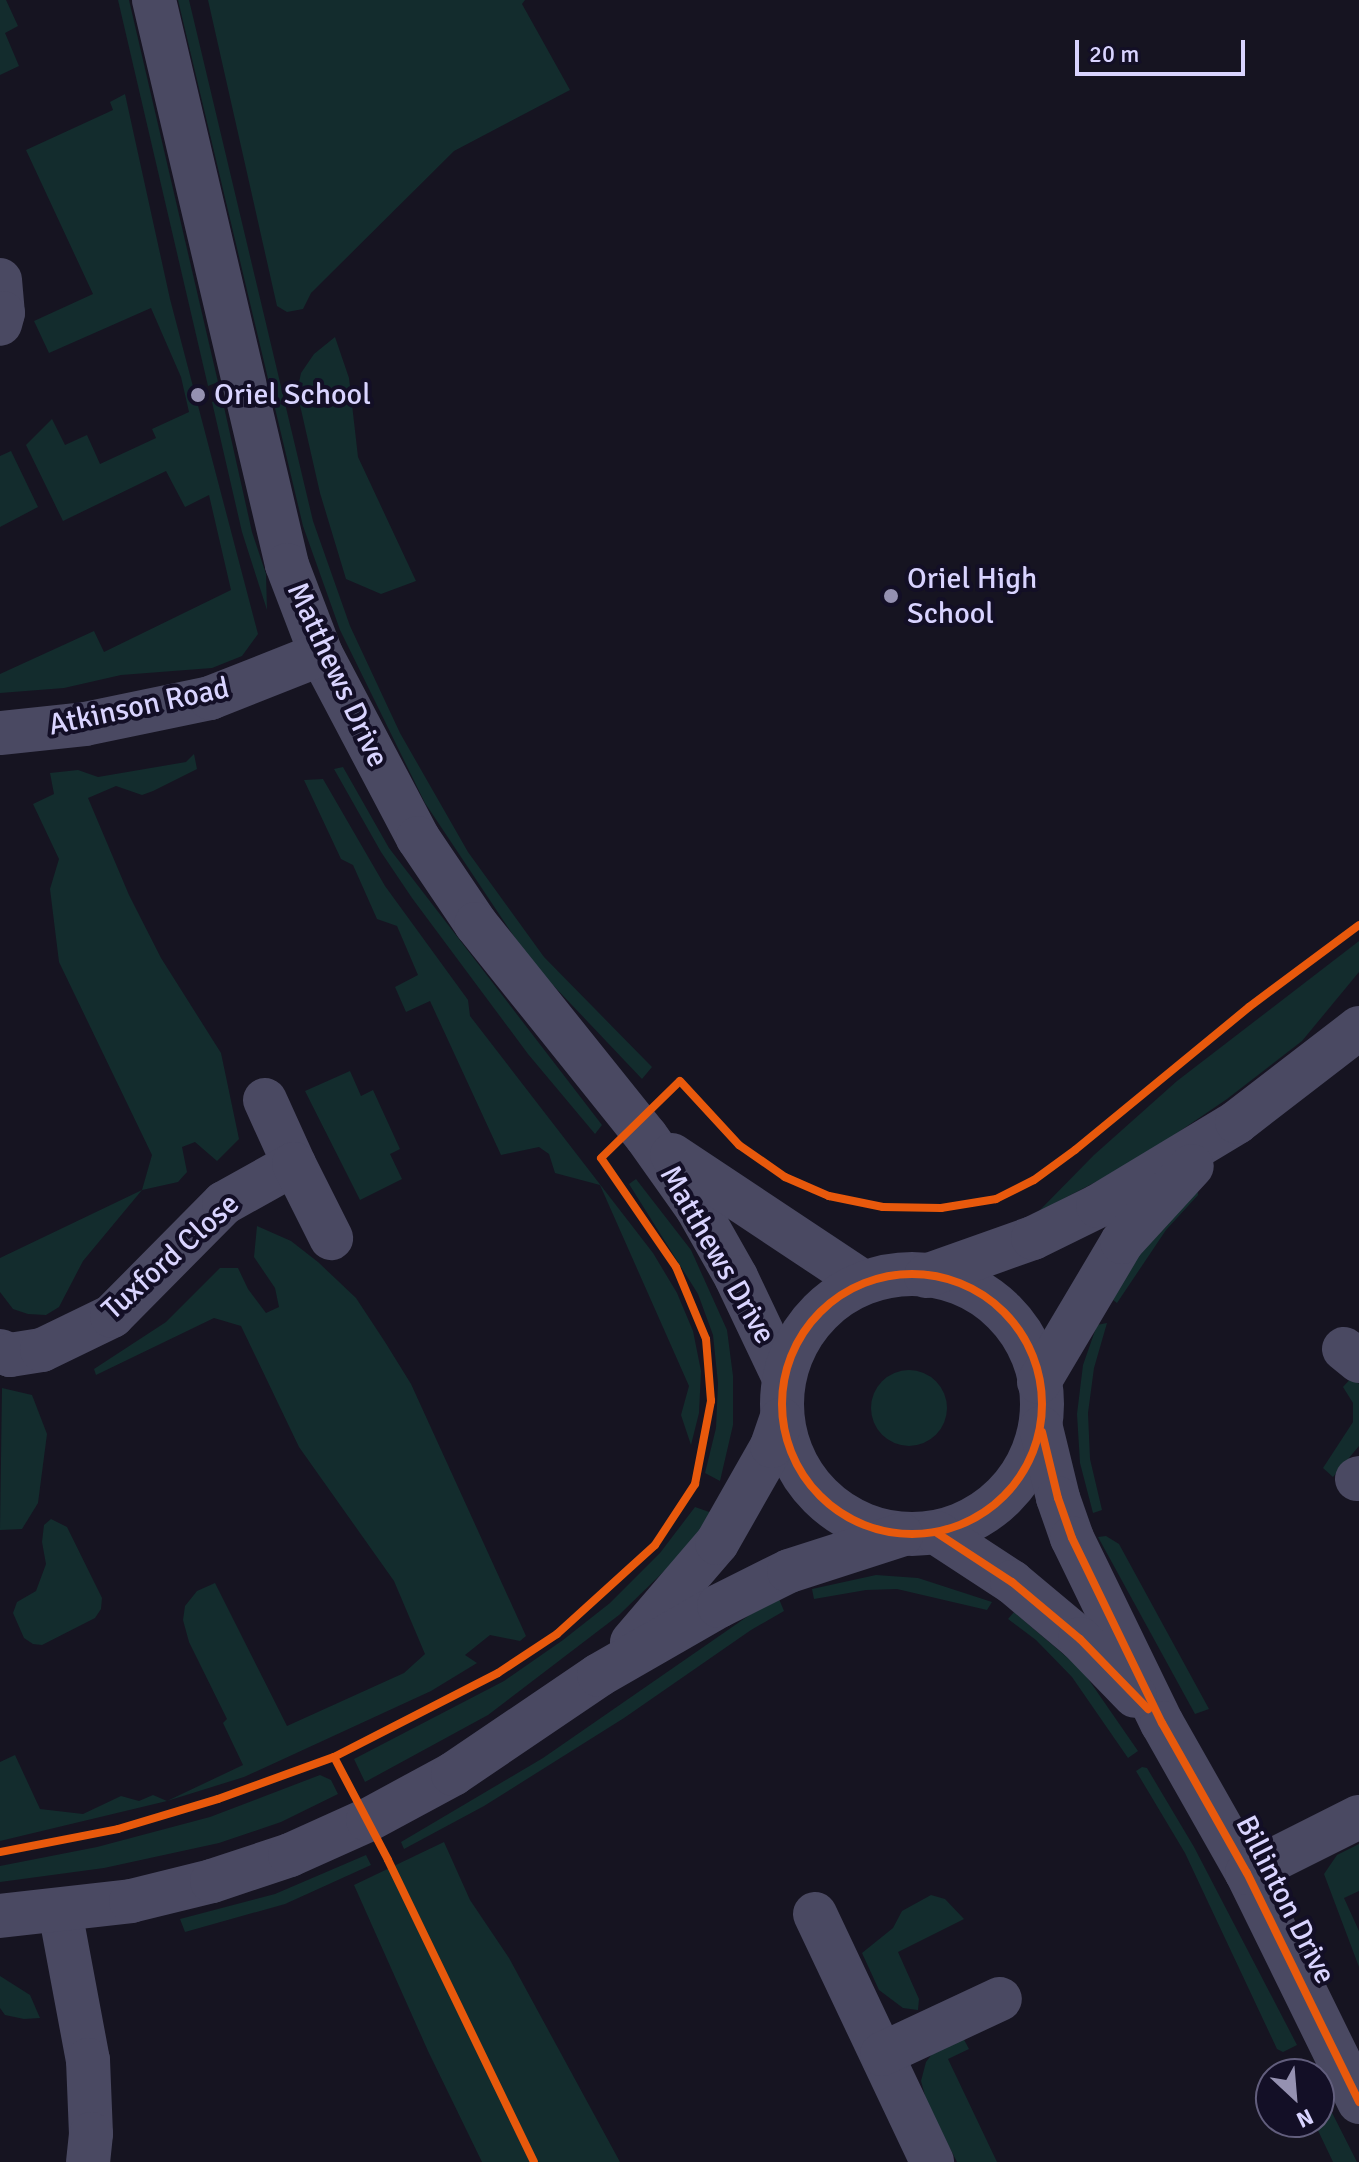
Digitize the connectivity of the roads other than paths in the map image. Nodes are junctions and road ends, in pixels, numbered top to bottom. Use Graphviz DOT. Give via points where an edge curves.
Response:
graph roads {
  1 [pos="154,0"];
  2 [pos="0,280"];
  3 [pos="0,324"];
  4 [pos="321,654"];
  5 [pos="0,733"];
  6 [pos="1359,1028"];
  7 [pos="265,1100"];
  8 [pos="1237,1122"];
  9 [pos="646,1136"];
  10 [pos="294,1164"];
  11 [pos="331,1238"];
  12 [pos="926,1276"];
  13 [pos="863,1282"];
  14 [pos="0,1351"];
  15 [pos="783,1376"];
  16 [pos="1039,1382"];
  17 [pos="781,1420"];
  18 [pos="1041,1428"];
  19 [pos="919,1534"];
  20 [pos="599,1675"];
  21 [pos="1162,1723"];
  22 [pos="1359,1817"];
  23 [pos="1247,1873"];
  24 [pos="60,1911"];
  25 [pos="815,1914"];
  26 [pos="0,1916"];
  27 [pos="1000,1999"];
  28 [pos="882,2054"];
  29 [pos="1359,2102"];
  30 [pos="88,2162"];
  31 [pos="932,2162"];
  1 -- 4 [label="street, Matthews Drive" via="287,565"];
  2 -- 3 [label="street"];
  4 -- 5 [label="street, Atkinson Road" via="210,698 85,724"];
  4 -- 9 [label="street, Matthews Drive" via="418,838 467,912"];
  6 -- 8 [label="street"];
  7 -- 10 [label="street"];
  8 -- 12 [label="street" via="1060,1225"];
  8 -- 16 [label="street" via="1122,1242"];
  9 -- 13 [label="street, Matthews Drive"];
  9 -- 15 [label="street, Matthews Drive" via="697,1208"];
  10 -- 11 [label="street"];
  10 -- 14 [label="street, Tuxford Close" via="224,1203 112,1316 42,1350 10,1355"];
  12 -- 13 [label="street" via="905,1273"];
  12 -- 16 [label="street" via="946,1277 1000,1305 1035,1360"];
  13 -- 15 [label="street" via="839,1296 800,1334"];
  15 -- 17 [label="street"];
  16 -- 18 [label="street"];
  17 -- 19 [label="street" via="794,1463 820,1499 858,1524"];
  17 -- 20 [label="street" via="772,1446 717,1543"];
  18 -- 19 [label="street" via="1018,1481 995,1503"];
  18 -- 21 [label="street, Billinton Drive" via="1072,1538"];
  19 -- 20 [label="street" via="789,1571"];
  19 -- 21 [label="street, Billinton Drive" via="1012,1582 1080,1639"];
  20 -- 24 [label="street" via="453,1774 290,1855 131,1901"];
  21 -- 23 [label="street, Billinton Drive"];
  22 -- 23 [label="street"];
  23 -- 29 [label="street, Billinton Drive"];
  24 -- 26 [label="street"];
  24 -- 30 [label="street" via="88,2060"];
  25 -- 28 [label="street"];
  27 -- 28 [label="street"];
  28 -- 31 [label="street"];
}
